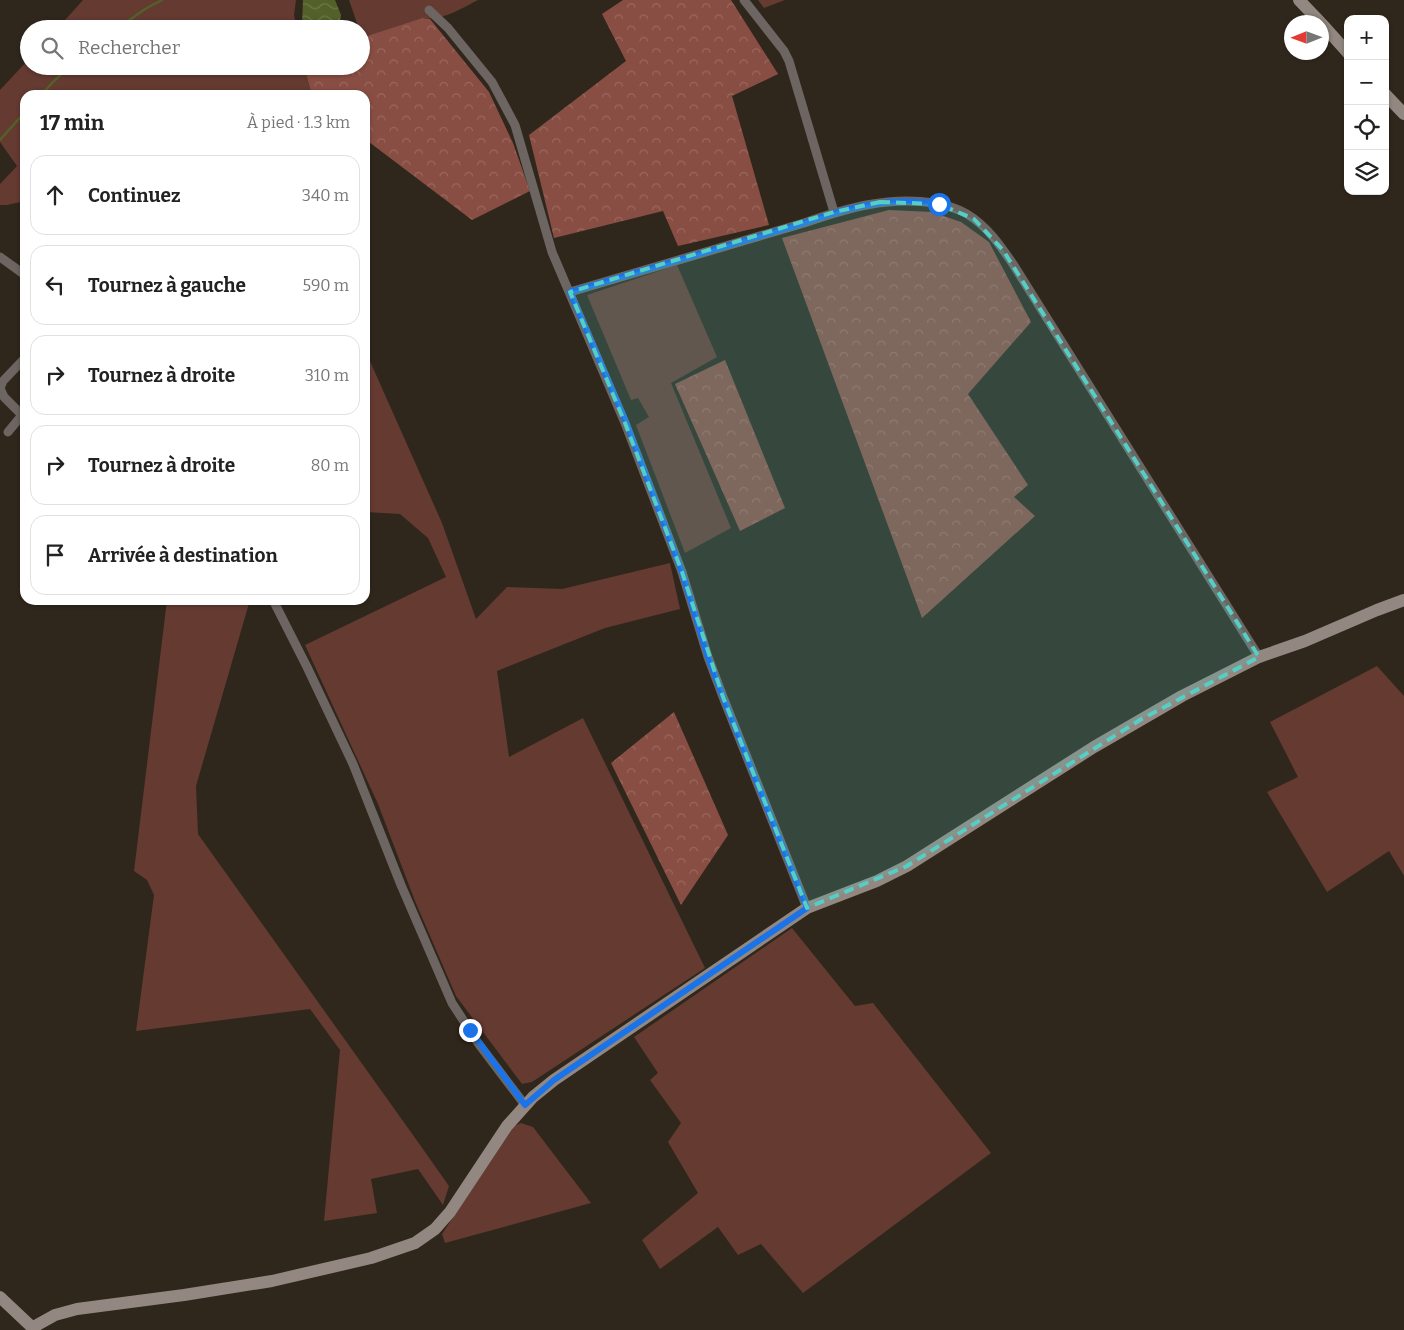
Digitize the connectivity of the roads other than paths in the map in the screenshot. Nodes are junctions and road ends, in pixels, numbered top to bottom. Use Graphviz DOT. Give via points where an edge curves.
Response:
graph roads {
  1 [pos="744,0"];
  2 [pos="1299,0"];
  3 [pos="430,10"];
  4 [pos="1313,15"];
  5 [pos="1329,32"];
  6 [pos="1344,49"];
  7 [pos="1389,98"];
  8 [pos="1404,114"];
  9 [pos="834,212"];
  10 [pos="0,257"];
  11 [pos="20,271"];
  12 [pos="570,292"];
  13 [pos="20,363"];
  14 [pos="20,413"];
  15 [pos="20,419"];
  16 [pos="8,432"];
  17 [pos="1404,600"];
  18 [pos="276,605"];
  19 [pos="1259,657"];
  20 [pos="807,908"];
  21 [pos="525,1105"];
  22 [pos="1,1303"];
  23 [pos="31,1330"];
  1 -- 9 [label="street" via="789,61"];
  2 -- 4 [label="street"];
  3 -- 12 [label="street" via="492,82 515,125 552,252"];
  5 -- 6 [label="street"];
  7 -- 8 [label="street"];
  9 -- 12 [label="street"];
  9 -- 19 [label="street" via="880,202 927,202 966,214 989,232 1022,279"];
  10 -- 11 [label="street"];
  12 -- 20 [label="street" via="626,422 682,572 708,657"];
  13 -- 14 [label="street" via="2,381 0,388"];
  15 -- 16 [label="street"];
  17 -- 19 [label="street"];
  18 -- 21 [label="street" via="353,764 452,1003"];
  19 -- 20 [label="street" via="1140,720 907,866"];
  20 -- 21 [label="street" via="554,1080"];
  21 -- 23 [label="street" via="507,1126 450,1212 435,1229 415,1243 371,1258 272,1282 77,1308 46,1319"];
  22 -- 23 [label="street"];
}
